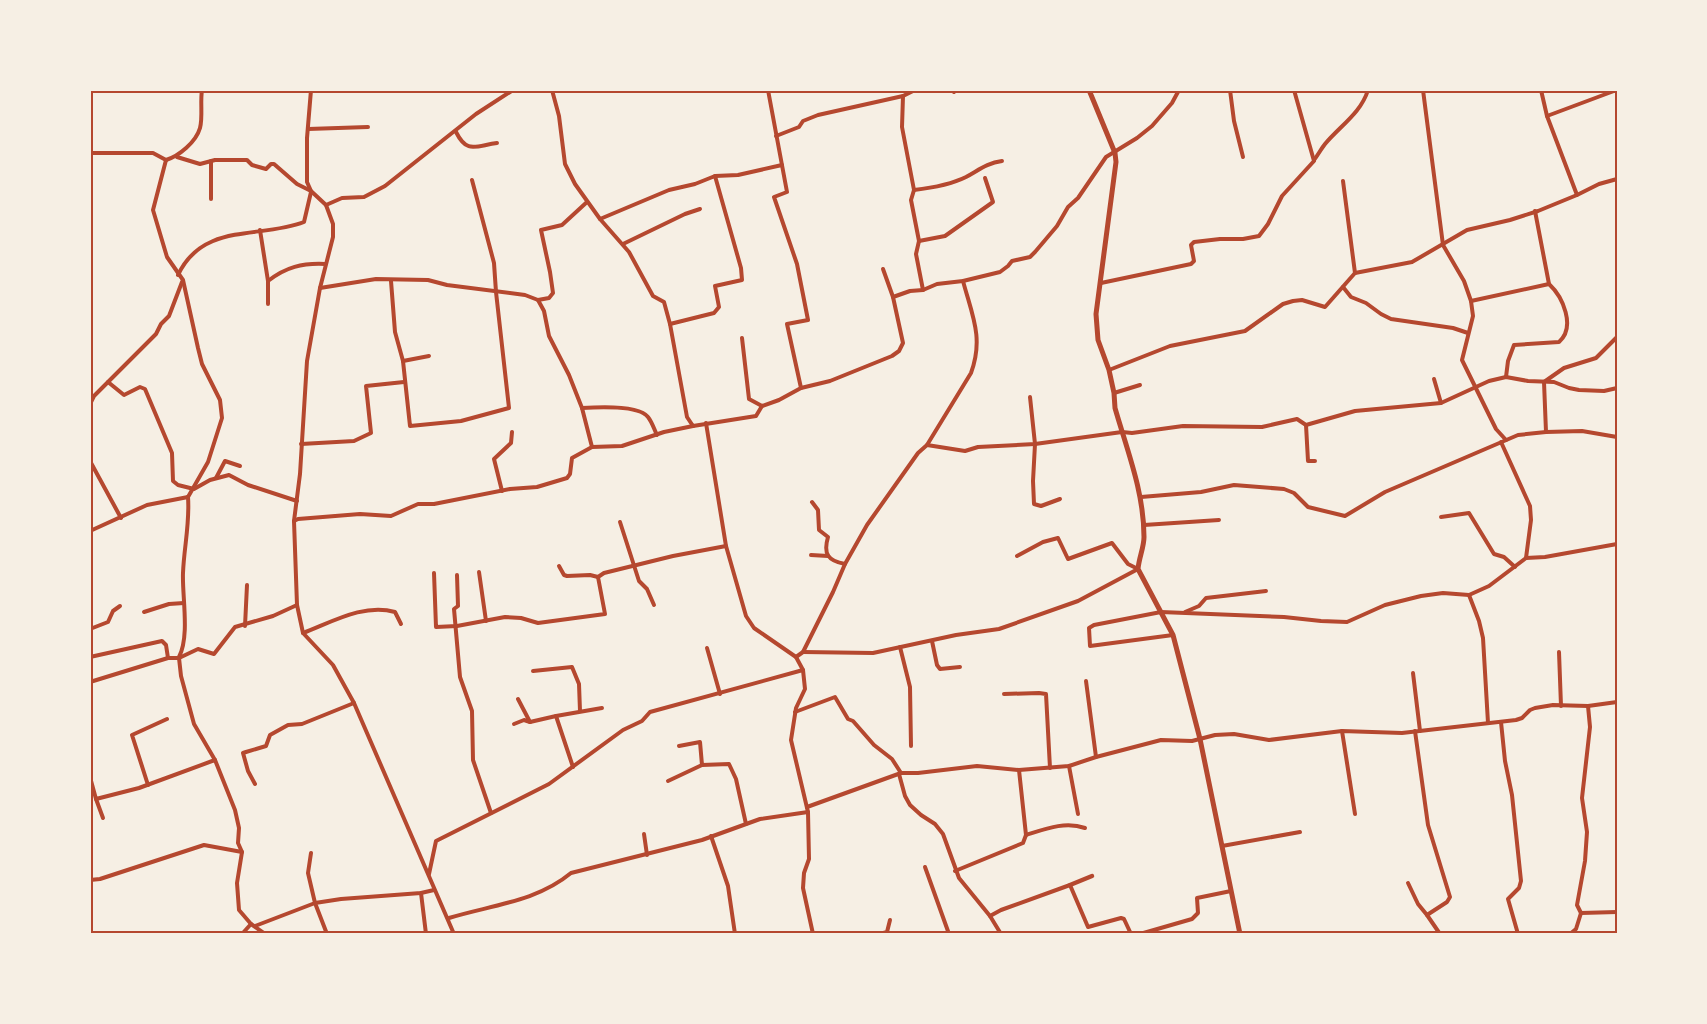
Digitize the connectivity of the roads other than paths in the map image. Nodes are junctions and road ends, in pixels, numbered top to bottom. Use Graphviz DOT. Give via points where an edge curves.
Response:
graph roads {
  1 [pos="202,90"];
  2 [pos="311,90"];
  3 [pos="513,90"];
  4 [pos="552,90"];
  5 [pos="768,90"];
  6 [pos="915,90"];
  7 [pos="1089,90"];
  8 [pos="1179,90"];
  9 [pos="1230,90"];
  10 [pos="1294,90"];
  11 [pos="1368,90"];
  12 [pos="1423,90"];
  13 [pos="1541,90"];
  14 [pos="1614,90"];
  15 [pos="903,96"];
  16 [pos="1547,116"];
  17 [pos="368,127"];
  18 [pos="308,129"];
  19 [pos="456,132"];
  20 [pos="777,136"];
  21 [pos="497,143"];
  22 [pos="90,153"];
  23 [pos="1115,153"];
  24 [pos="177,157"];
  25 [pos="1243,157"];
  26 [pos="166,160"];
  27 [pos="211,161"];
  28 [pos="1002,161"];
  29 [pos="1314,161"];
  30 [pos="782,165"];
  31 [pos="715,176"];
  32 [pos="985,178"];
  33 [pos="1617,179"];
  34 [pos="472,180"];
  35 [pos="1343,181"];
  36 [pos="914,190"];
  37 [pos="311,191"];
  38 [pos="1577,195"];
  39 [pos="211,199"];
  40 [pos="587,202"];
  41 [pos="326,204"];
  42 [pos="700,209"];
  43 [pos="1535,212"];
  44 [pos="600,219"];
  45 [pos="260,230"];
  46 [pos="918,241"];
  47 [pos="623,244"];
  48 [pos="1443,245"];
  49 [pos="325,264"];
  50 [pos="884,269"];
  51 [pos="1355,273"];
  52 [pos="178,275"];
  53 [pos="183,280"];
  54 [pos="268,281"];
  55 [pos="391,281"];
  56 [pos="963,281"];
  57 [pos="1099,283"];
  58 [pos="1549,284"];
  59 [pos="320,288"];
  60 [pos="1343,288"];
  61 [pos="923,290"];
  62 [pos="496,292"];
  63 [pos="893,297"];
  64 [pos="538,300"];
  65 [pos="1471,301"];
  66 [pos="268,304"];
  67 [pos="670,324"];
  68 [pos="1468,333"];
  69 [pos="1617,337"];
  70 [pos="742,338"];
  71 [pos="429,356"];
  72 [pos="403,361"];
  73 [pos="1109,370"];
  74 [pos="1506,377"];
  75 [pos="1434,379"];
  76 [pos="108,382"];
  77 [pos="404,382"];
  78 [pos="1544,382"];
  79 [pos="1140,385"];
  80 [pos="801,388"];
  81 [pos="1477,388"];
  82 [pos="1617,388"];
  83 [pos="1114,393"];
  84 [pos="1030,398"];
  85 [pos="1441,403"];
  86 [pos="90,404"];
  87 [pos="762,406"];
  88 [pos="582,408"];
  89 [pos="706,423"];
  90 [pos="1306,425"];
  91 [pos="693,426"];
  92 [pos="512,432"];
  93 [pos="1122,432"];
  94 [pos="1546,432"];
  95 [pos="657,435"];
  96 [pos="1617,437"];
  97 [pos="1506,440"];
  98 [pos="1501,442"];
  99 [pos="301,444"];
  100 [pos="1035,444"];
  101 [pos="927,445"];
  102 [pos="592,447"];
  103 [pos="90,461"];
  104 [pos="1315,461"];
  105 [pos="240,466"];
  106 [pos="216,479"];
  107 [pos="194,489"];
  108 [pos="502,491"];
  109 [pos="188,497"];
  110 [pos="1141,497"];
  111 [pos="1060,499"];
  112 [pos="297,501"];
  113 [pos="812,502"];
  114 [pos="1441,517"];
  115 [pos="121,518"];
  116 [pos="1219,520"];
  117 [pos="294,521"];
  118 [pos="620,522"];
  119 [pos="1144,525"];
  120 [pos="90,531"];
  121 [pos="1617,544"];
  122 [pos="726,546"];
  123 [pos="811,555"];
  124 [pos="828,556"];
  125 [pos="1017,556"];
  126 [pos="1526,558"];
  127 [pos="845,564"];
  128 [pos="559,566"];
  129 [pos="635,566"];
  130 [pos="1515,567"];
  131 [pos="1138,569"];
  132 [pos="479,572"];
  133 [pos="434,573"];
  134 [pos="457,575"];
  135 [pos="598,578"];
  136 [pos="247,585"];
  137 [pos="1266,591"];
  138 [pos="1469,595"];
  139 [pos="184,603"];
  140 [pos="297,605"];
  141 [pos="654,605"];
  142 [pos="120,606"];
  143 [pos="144,612"];
  144 [pos="1161,612"];
  145 [pos="1182,613"];
  146 [pos="486,621"];
  147 [pos="401,624"];
  148 [pos="245,626"];
  149 [pos="457,626"];
  150 [pos="90,629"];
  151 [pos="303,633"];
  152 [pos="1173,635"];
  153 [pos="932,641"];
  154 [pos="900,647"];
  155 [pos="707,648"];
  156 [pos="803,652"];
  157 [pos="1559,652"];
  158 [pos="90,657"];
  159 [pos="796,657"];
  160 [pos="168,658"];
  161 [pos="179,658"];
  162 [pos="960,667"];
  163 [pos="803,670"];
  164 [pos="533,671"];
  165 [pos="1413,673"];
  166 [pos="1086,681"];
  167 [pos="90,682"];
  168 [pos="720,694"];
  169 [pos="1004,694"];
  170 [pos="518,699"];
  171 [pos="1617,702"];
  172 [pos="354,704"];
  173 [pos="1561,706"];
  174 [pos="1588,706"];
  175 [pos="602,708"];
  176 [pos="580,711"];
  177 [pos="795,712"];
  178 [pos="556,716"];
  179 [pos="167,719"];
  180 [pos="530,722"];
  181 [pos="1501,722"];
  182 [pos="1488,723"];
  183 [pos="514,724"];
  184 [pos="1342,730"];
  185 [pos="1417,731"];
  186 [pos="1200,739"];
  187 [pos="679,746"];
  188 [pos="911,746"];
  189 [pos="1096,757"];
  190 [pos="726,758"];
  191 [pos="215,760"];
  192 [pos="729,764"];
  193 [pos="702,765"];
  194 [pos="1069,766"];
  195 [pos="573,768"];
  196 [pos="1050,768"];
  197 [pos="1019,770"];
  198 [pos="900,774"];
  199 [pos="90,777"];
  200 [pos="668,782"];
  201 [pos="255,784"];
  202 [pos="148,785"];
  203 [pos="96,799"];
  204 [pos="808,809"];
  205 [pos="492,813"];
  206 [pos="1078,814"];
  207 [pos="1355,814"];
  208 [pos="102,818"];
  209 [pos="746,824"];
  210 [pos="1085,828"];
  211 [pos="1300,832"];
  212 [pos="644,834"];
  213 [pos="711,836"];
  214 [pos="1026,836"];
  215 [pos="1221,846"];
  216 [pos="242,852"];
  217 [pos="310,853"];
  218 [pos="647,855"];
  219 [pos="925,867"];
  220 [pos="955,871"];
  221 [pos="1094,875"];
  222 [pos="429,876"];
  223 [pos="90,880"];
  224 [pos="1408,883"];
  225 [pos="1070,885"];
  226 [pos="434,890"];
  227 [pos="1232,890"];
  228 [pos="421,893"];
  229 [pos="317,903"];
  230 [pos="1617,912"];
  231 [pos="1581,913"];
  232 [pos="1427,915"];
  233 [pos="990,916"];
  234 [pos="449,918"];
  235 [pos="890,920"];
  236 [pos="253,925"];
  237 [pos="242,934"];
  238 [pos="265,934"];
  239 [pos="327,934"];
  240 [pos="426,934"];
  241 [pos="454,934"];
  242 [pos="735,934"];
  243 [pos="813,934"];
  244 [pos="880,934"];
  245 [pos="949,934"];
  246 [pos="1001,934"];
  247 [pos="1131,934"];
  248 [pos="1140,934"];
  249 [pos="1240,934"];
  250 [pos="1440,934"];
  251 [pos="1518,934"];
  252 [pos="1570,934"];
  1 -- 24 [label="street" via="200,128"];
  2 -- 18 [label="street"];
  3 -- 19 [label="street"];
  4 -- 40 [label="street" via="565,164"];
  5 -- 20 [label="street"];
  6 -- 15 [label="street"];
  7 -- 23 [label="main road"];
  8 -- 23 [label="street" via="1152,126"];
  9 -- 25 [label="street"];
  10 -- 29 [label="street"];
  11 -- 29 [label="street" via="1365,100"];
  12 -- 48 [label="street"];
  13 -- 16 [label="street"];
  14 -- 16 [label="street"];
  15 -- 20 [label="street" via="818,115"];
  15 -- 36 [label="street" via="902,127"];
  16 -- 38 [label="street"];
  17 -- 18 [label="street"];
  18 -- 37 [label="street" via="307,182"];
  19 -- 21 [label="street" via="469,147"];
  19 -- 41 [label="street" via="385,186 364,197 342,198"];
  20 -- 30 [label="street"];
  22 -- 26 [label="street" via="153,153"];
  23 -- 56 [label="street" via="1106,157 1030,257 1012,261 1000,272"];
  23 -- 57 [label="main road"];
  24 -- 26 [label="street"];
  24 -- 27 [label="street" via="200,164"];
  26 -- 52 [label="street" via="153,210 167,257"];
  27 -- 37 [label="street" via="247,160 266,169 274,164"];
  27 -- 39 [label="street"];
  28 -- 36 [label="street" via="990,163 957,181"];
  29 -- 57 [label="street" via="1282,196 1259,236 1197,242 1191,245 1191,264"];
  30 -- 31 [label="street"];
  30 -- 80 [label="street" via="787,192 774,197 797,264 808,320 787,324"];
  31 -- 44 [label="street"];
  31 -- 67 [label="street" via="742,280 715,286 719,308 714,314"];
  32 -- 46 [label="street" via="993,202 945,236"];
  33 -- 38 [label="street"];
  34 -- 62 [label="street" via="494,263"];
  35 -- 51 [label="street"];
  36 -- 46 [label="street" via="911,200"];
  37 -- 41 [label="street"];
  37 -- 45 [label="street" via="304,222"];
  38 -- 43 [label="street"];
  40 -- 44 [label="street"];
  40 -- 64 [label="street" via="562,225 541,230 552,293 549,298"];
  41 -- 49 [label="street" via="333,237"];
  42 -- 47 [label="street"];
  43 -- 48 [label="street" via="1467,230"];
  43 -- 58 [label="street"];
  44 -- 47 [label="street"];
  45 -- 52 [label="street" via="221,237 199,249 188,257"];
  45 -- 54 [label="street"];
  46 -- 61 [label="street" via="916,254"];
  47 -- 67 [label="street" via="653,296 664,302"];
  48 -- 51 [label="street" via="1412,262"];
  48 -- 65 [label="street"];
  49 -- 54 [label="street" via="295,266"];
  49 -- 59 [label="street"];
  50 -- 63 [label="street"];
  51 -- 60 [label="street"];
  52 -- 53 [label="street"];
  53 -- 76 [label="street" via="169,316 156,334"];
  53 -- 107 [label="street" via="200,356 220,400 222,418 218,437"];
  54 -- 66 [label="street"];
  55 -- 59 [label="street" via="376,279"];
  55 -- 62 [label="street" via="428,280"];
  55 -- 72 [label="street" via="394,332"];
  56 -- 61 [label="street"];
  56 -- 101 [label="street" via="978,332 975,362"];
  57 -- 73 [label="main road" via="1096,329"];
  58 -- 65 [label="street"];
  58 -- 74 [label="street" via="1566,310 1563,340 1514,345"];
  59 -- 99 [label="street" via="307,361"];
  60 -- 68 [label="street" via="1351,297 1390,319"];
  60 -- 73 [label="street" via="1325,307 1293,301 1245,331 1170,346"];
  61 -- 63 [label="street"];
  62 -- 64 [label="street"];
  62 -- 77 [label="street" via="509,408 461,421 410,426"];
  63 -- 80 [label="street" via="903,343 898,351 869,367"];
  64 -- 88 [label="street" via="549,336"];
  65 -- 68 [label="street" via="1473,316"];
  67 -- 91 [label="street" via="687,417"];
  68 -- 81 [label="street" via="1462,360"];
  69 -- 78 [label="street" via="1596,358 1564,368"];
  70 -- 87 [label="street" via="749,399"];
  71 -- 72 [label="street"];
  72 -- 77 [label="street"];
  73 -- 83 [label="main road"];
  74 -- 78 [label="street"];
  74 -- 81 [label="street"];
  75 -- 85 [label="street"];
  76 -- 86 [label="street"];
  76 -- 107 [label="street" via="124,395 140,387 145,389 172,453 173,481"];
  77 -- 99 [label="street" via="366,386 371,434 354,441"];
  78 -- 82 [label="street" via="1579,390"];
  78 -- 94 [label="street"];
  79 -- 83 [label="street"];
  80 -- 87 [label="street"];
  81 -- 85 [label="street"];
  81 -- 97 [label="street" via="1496,429"];
  83 -- 93 [label="main road"];
  84 -- 100 [label="street"];
  85 -- 90 [label="street" via="1355,411"];
  87 -- 89 [label="street" via="756,416"];
  88 -- 95 [label="street" via="641,412 649,418"];
  88 -- 102 [label="street"];
  89 -- 91 [label="street"];
  89 -- 122 [label="street"];
  90 -- 93 [label="street" via="1297,419 1262,427 1183,426"];
  90 -- 104 [label="street" via="1308,462"];
  91 -- 95 [label="street"];
  92 -- 108 [label="street" via="512,443 494,459"];
  93 -- 100 [label="street"];
  93 -- 110 [label="main road"];
  94 -- 96 [label="street" via="1582,430"];
  94 -- 97 [label="street"];
  95 -- 102 [label="street" via="622,446"];
  97 -- 98 [label="street"];
  98 -- 110 [label="street" via="1385,492 1345,516 1308,507 1284,489 1234,485"];
  98 -- 126 [label="street" via="1530,506"];
  99 -- 112 [label="street"];
  100 -- 101 [label="street" via="965,451"];
  100 -- 111 [label="street" via="1034,504 1041,506"];
  101 -- 127 [label="street" via="867,525"];
  102 -- 108 [label="street" via="572,458 567,478"];
  103 -- 115 [label="street"];
  105 -- 106 [label="street" via="225,461"];
  106 -- 107 [label="street"];
  106 -- 112 [label="street" via="229,475"];
  107 -- 109 [label="street"];
  108 -- 117 [label="street" via="418,504 391,516 338,515"];
  109 -- 115 [label="street" via="147,506"];
  109 -- 139 [label="street"];
  110 -- 119 [label="main road"];
  112 -- 117 [label="street"];
  113 -- 124 [label="street" via="818,510 819,530 828,537"];
  114 -- 130 [label="street" via="1468,513 1494,554"];
  115 -- 120 [label="street"];
  116 -- 119 [label="street"];
  117 -- 140 [label="street"];
  118 -- 129 [label="street"];
  119 -- 131 [label="main road"];
  121 -- 126 [label="street"];
  122 -- 129 [label="street"];
  122 -- 159 [label="street" via="746,616 754,628"];
  123 -- 124 [label="street"];
  124 -- 127 [label="street"];
  125 -- 131 [label="street" via="1058,538 1068,559 1112,543 1128,564"];
  126 -- 130 [label="street"];
  127 -- 156 [label="street"];
  128 -- 135 [label="street" via="567,576"];
  129 -- 135 [label="street"];
  129 -- 141 [label="street"];
  130 -- 138 [label="street"];
  131 -- 144 [label="main road"];
  131 -- 153 [label="street" via="1078,601 1034,617 999,629"];
  132 -- 146 [label="street"];
  133 -- 149 [label="street" via="436,627"];
  134 -- 149 [label="street"];
  135 -- 146 [label="street" via="606,613 602,616 538,623 505,617"];
  136 -- 148 [label="street"];
  137 -- 145 [label="street" via="1206,598 1199,606"];
  138 -- 145 [label="street" via="1420,596 1385,605 1347,622"];
  138 -- 182 [label="street" via="1483,638"];
  139 -- 143 [label="street"];
  139 -- 161 [label="street"];
  140 -- 148 [label="street"];
  140 -- 151 [label="street"];
  142 -- 150 [label="street" via="108,622"];
  144 -- 145 [label="street"];
  144 -- 152 [label="main road"];
  144 -- 152 [label="street" via="1094,625 1088,633 1090,646"];
  146 -- 149 [label="street"];
  147 -- 151 [label="street" via="395,612 363,610"];
  148 -- 161 [label="street" via="235,627 214,654 198,649"];
  149 -- 205 [label="street" via="460,677 472,711 473,760"];
  151 -- 172 [label="street" via="333,665"];
  152 -- 186 [label="main road"];
  153 -- 154 [label="street"];
  153 -- 162 [label="street" via="940,669"];
  154 -- 156 [label="street" via="873,653"];
  154 -- 188 [label="street" via="910,687"];
  155 -- 168 [label="street"];
  156 -- 159 [label="street"];
  157 -- 173 [label="street"];
  158 -- 160 [label="street" via="162,641"];
  159 -- 163 [label="street"];
  160 -- 161 [label="street"];
  160 -- 167 [label="street"];
  161 -- 191 [label="street" via="194,724"];
  163 -- 168 [label="street"];
  163 -- 177 [label="street" via="805,689"];
  164 -- 176 [label="street" via="572,667 579,684"];
  165 -- 185 [label="street"];
  166 -- 189 [label="street"];
  168 -- 195 [label="street" via="650,712"];
  169 -- 196 [label="street" via="1046,694"];
  170 -- 180 [label="street"];
  171 -- 174 [label="street"];
  172 -- 201 [label="street" via="288,725 270,735 266,746 243,753"];
  172 -- 222 [label="street"];
  173 -- 174 [label="street"];
  173 -- 181 [label="street" via="1535,708 1522,718"];
  174 -- 231 [label="street" via="1590,727 1582,798 1587,832 1577,905"];
  175 -- 176 [label="street"];
  176 -- 178 [label="street"];
  177 -- 198 [label="street" via="835,697 848,719 892,759"];
  177 -- 204 [label="street" via="791,740"];
  178 -- 180 [label="street"];
  178 -- 195 [label="street"];
  179 -- 202 [label="street" via="132,735"];
  180 -- 183 [label="street"];
  181 -- 182 [label="street"];
  181 -- 251 [label="street" via="1521,881 1508,899"];
  182 -- 185 [label="street"];
  184 -- 185 [label="street"];
  184 -- 186 [label="street" via="1269,741 1234,734"];
  184 -- 207 [label="street"];
  185 -- 232 [label="street" via="1428,825 1450,897"];
  186 -- 189 [label="street" via="1161,740"];
  186 -- 215 [label="main road"];
  187 -- 193 [label="street" via="700,742"];
  189 -- 194 [label="street"];
  190 -- 192 [label="street"];
  191 -- 202 [label="street"];
  191 -- 216 [label="street" via="235,810"];
  192 -- 193 [label="street"];
  192 -- 209 [label="street"];
  193 -- 200 [label="street"];
  194 -- 196 [label="street"];
  194 -- 206 [label="street"];
  195 -- 205 [label="street"];
  196 -- 197 [label="street"];
  197 -- 198 [label="street" via="977,766"];
  197 -- 214 [label="street"];
  198 -- 204 [label="street"];
  198 -- 220 [label="street" via="910,805 943,834"];
  199 -- 203 [label="street"];
  202 -- 203 [label="street"];
  203 -- 208 [label="street"];
  204 -- 209 [label="street"];
  204 -- 243 [label="street" via="809,859 803,888"];
  205 -- 222 [label="street" via="436,841"];
  209 -- 213 [label="street"];
  210 -- 214 [label="street" via="1073,824"];
  211 -- 215 [label="street"];
  212 -- 218 [label="street"];
  213 -- 218 [label="street"];
  213 -- 242 [label="street" via="728,886"];
  214 -- 220 [label="street" via="1023,843"];
  215 -- 227 [label="main road"];
  216 -- 223 [label="street" via="204,845"];
  216 -- 236 [label="street" via="237,883 239,910"];
  217 -- 229 [label="street" via="308,873"];
  218 -- 234 [label="street" via="571,873 529,898"];
  219 -- 245 [label="street"];
  220 -- 233 [label="street"];
  221 -- 225 [label="street"];
  222 -- 226 [label="street"];
  224 -- 232 [label="street"];
  225 -- 233 [label="street"];
  225 -- 247 [label="street" via="1088,927 1124,918"];
  226 -- 228 [label="street"];
  226 -- 234 [label="street"];
  227 -- 248 [label="street" via="1197,898 1198,914 1192,920"];
  227 -- 249 [label="main road"];
  228 -- 229 [label="street"];
  228 -- 240 [label="street"];
  229 -- 236 [label="street"];
  229 -- 239 [label="street"];
  230 -- 231 [label="street"];
  231 -- 252 [label="street"];
  232 -- 250 [label="street"];
  233 -- 246 [label="street"];
  234 -- 241 [label="street"];
  235 -- 244 [label="street" via="887,932"];
  236 -- 237 [label="street"];
  236 -- 238 [label="street"];
}
